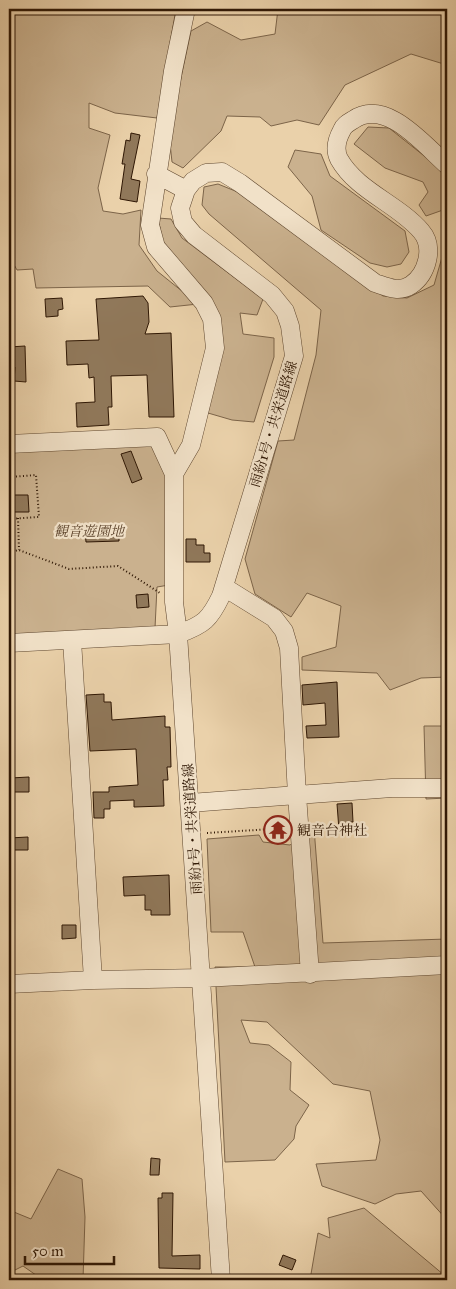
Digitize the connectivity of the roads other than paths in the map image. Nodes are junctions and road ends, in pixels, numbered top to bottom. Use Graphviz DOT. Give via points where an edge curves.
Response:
graph roads {
  1 [pos="186,9"];
  2 [pos="447,165"];
  3 [pos="156,174"];
  4 [pos="186,190"];
  5 [pos="9,444"];
  6 [pos="174,474"];
  7 [pos="224,587"];
  8 [pos="178,634"];
  9 [pos="72,640"];
  10 [pos="9,643"];
  11 [pos="447,788"];
  12 [pos="297,795"];
  13 [pos="190,803"];
  14 [pos="447,965"];
  15 [pos="310,974"];
  16 [pos="202,978"];
  17 [pos="93,980"];
  18 [pos="9,984"];
  19 [pos="221,1280"];
  1 -- 3 [label="street"];
  2 -- 4 [label="street" via="400,124 377,113 362,114 344,126 336,141 338,157 352,176 422,232 428,248 428,261 421,276 410,286 394,290 375,283 222,172 206,174 193,181"];
  3 -- 4 [label="street"];
  3 -- 6 [label="street" via="150,225 156,248 204,303 212,319 215,348 191,445"];
  4 -- 7 [label="street, 雨紛1号・共栄道路線" via="180,208 183,222 194,236 272,296 285,311 294,356"];
  5 -- 6 [label="street" via="157,437"];
  6 -- 8 [label="street" via="174,593"];
  7 -- 8 [label="street, 雨紛1号・共栄道路線" via="212,616 197,628"];
  7 -- 12 [label="street" via="274,618 284,631 289,648"];
  8 -- 9 [label="street"];
  8 -- 13 [label="street, 雨紛1号・共栄道路線"];
  9 -- 10 [label="street"];
  9 -- 17 [label="street"];
  11 -- 12 [label="street" via="392,788"];
  12 -- 13 [label="street"];
  12 -- 15 [label="street"];
  13 -- 16 [label="street, 雨紛1号・共栄道路線"];
  14 -- 15 [label="street"];
  15 -- 16 [label="street"];
  16 -- 17 [label="street"];
  16 -- 19 [label="street, 雨紛1号・共栄道路線"];
  17 -- 18 [label="street"];
}
